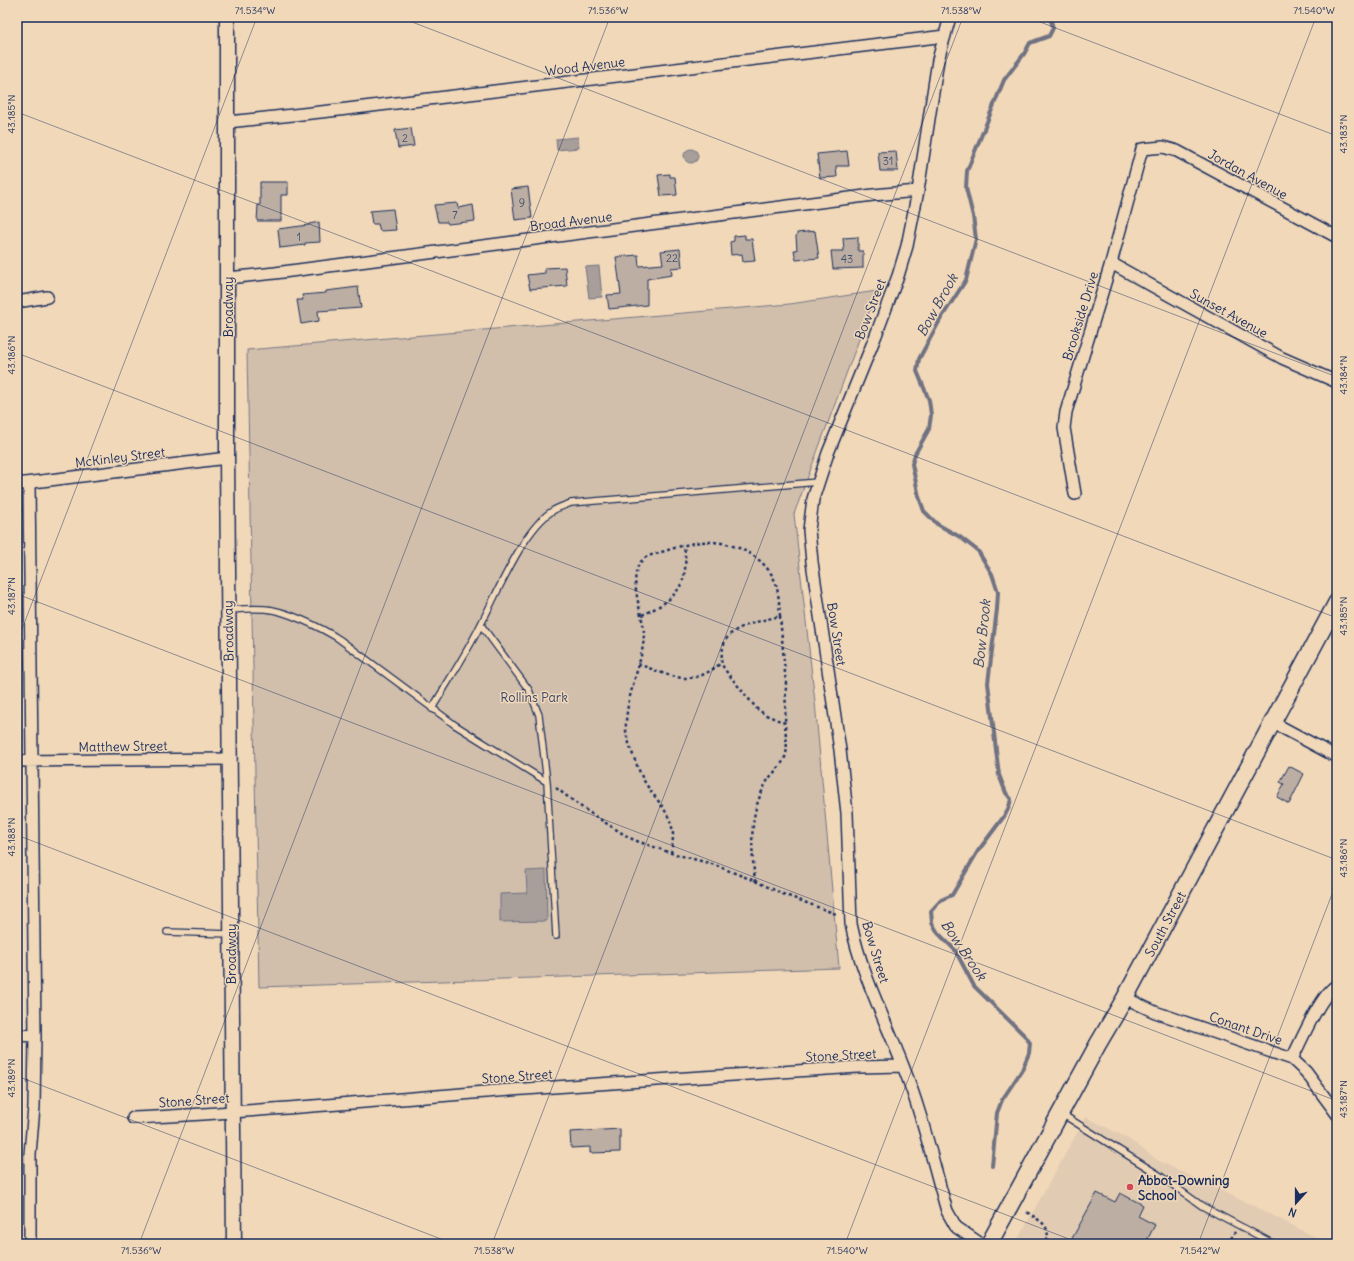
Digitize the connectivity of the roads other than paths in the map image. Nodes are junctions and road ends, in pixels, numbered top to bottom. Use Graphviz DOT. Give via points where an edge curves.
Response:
graph roads {
  1 [pos="227,17"];
  2 [pos="950,17"];
  3 [pos="945,36"];
  4 [pos="228,122"];
  5 [pos="1142,149"];
  6 [pos="918,191"];
  7 [pos="1337,237"];
  8 [pos="1111,263"];
  9 [pos="228,278"];
  10 [pos="47,296"];
  11 [pos="17,302"];
  12 [pos="1337,382"];
  13 [pos="227,458"];
  14 [pos="819,482"];
  15 [pos="29,483"];
  16 [pos="17,484"];
  17 [pos="1075,494"];
  18 [pos="1337,602"];
  19 [pos="228,610"];
  20 [pos="481,625"];
  21 [pos="432,709"];
  22 [pos="1272,722"];
  23 [pos="1337,757"];
  24 [pos="229,759"];
  25 [pos="17,761"];
  26 [pos="32,761"];
  27 [pos="547,782"];
  28 [pos="167,932"];
  29 [pos="231,934"];
  30 [pos="556,936"];
  31 [pos="1337,985"];
  32 [pos="1125,998"];
  33 [pos="17,1035"];
  34 [pos="35,1036"];
  35 [pos="1292,1058"];
  36 [pos="903,1066"];
  37 [pos="232,1112"];
  38 [pos="1060,1113"];
  39 [pos="1337,1114"];
  40 [pos="133,1118"];
  41 [pos="30,1244"];
  42 [pos="234,1244"];
  43 [pos="981,1244"];
  44 [pos="989,1244"];
  45 [pos="1274,1244"];
  1 -- 4 [label="street, Broadway"];
  2 -- 3 [label="street, Bow Street"];
  3 -- 4 [label="street, Wood Avenue"];
  3 -- 6 [label="street, Bow Street" via="938,60"];
  4 -- 9 [label="street, Broadway"];
  5 -- 7 [label="street, Jordan Avenue" via="1163,146 1177,151"];
  5 -- 8 [label="street, Brookside Drive"];
  6 -- 9 [label="street, Broad Avenue"];
  6 -- 14 [label="street, Bow Street" via="898,276"];
  8 -- 12 [label="street, Sunset Avenue" via="1282,358"];
  8 -- 17 [label="street, Brookside Drive" via="1066,412 1064,428"];
  9 -- 13 [label="street, Broadway"];
  10 -- 11 [label="street"];
  13 -- 15 [label="street, McKinley Street"];
  13 -- 19 [label="street, Broadway"];
  14 -- 20 [label="lane" via="571,503 554,510 534,529 517,555 493,597"];
  14 -- 36 [label="street, Bow Street" via="813,499 809,530 846,805 851,924 864,970"];
  15 -- 16 [label="street, McKinley Street"];
  15 -- 26 [label="street"];
  18 -- 22 [label="main road, South Street"];
  19 -- 21 [label="lane" via="266,608 324,629"];
  19 -- 24 [label="street, Broadway"];
  20 -- 21 [label="lane"];
  20 -- 27 [label="lane" via="528,690 539,715"];
  21 -- 27 [label="lane"];
  22 -- 23 [label="street"];
  22 -- 32 [label="main road, South Street"];
  24 -- 26 [label="street, Matthew Street"];
  24 -- 29 [label="street, Broadway"];
  25 -- 26 [label="street, Matthew Street"];
  26 -- 34 [label="street"];
  27 -- 30 [label="lane"];
  28 -- 29 [label="lane"];
  29 -- 37 [label="street, Broadway"];
  31 -- 35 [label="street" via="1322,1001"];
  32 -- 35 [label="street, Conant Drive" via="1155,1012"];
  32 -- 38 [label="main road, South Street"];
  33 -- 34 [label="street"];
  34 -- 41 [label="street" via="34,1107 30,1154"];
  35 -- 39 [label="street, Conant Drive" via="1306,1072"];
  36 -- 37 [label="street, Stone Street" via="497,1091"];
  36 -- 43 [label="street, Bow Street" via="947,1211 956,1227"];
  37 -- 40 [label="street, Stone Street"];
  37 -- 42 [label="street, Broadway"];
  38 -- 44 [label="main road, South Street"];
  38 -- 45 [label="lane" via="1202,1206"];
}
